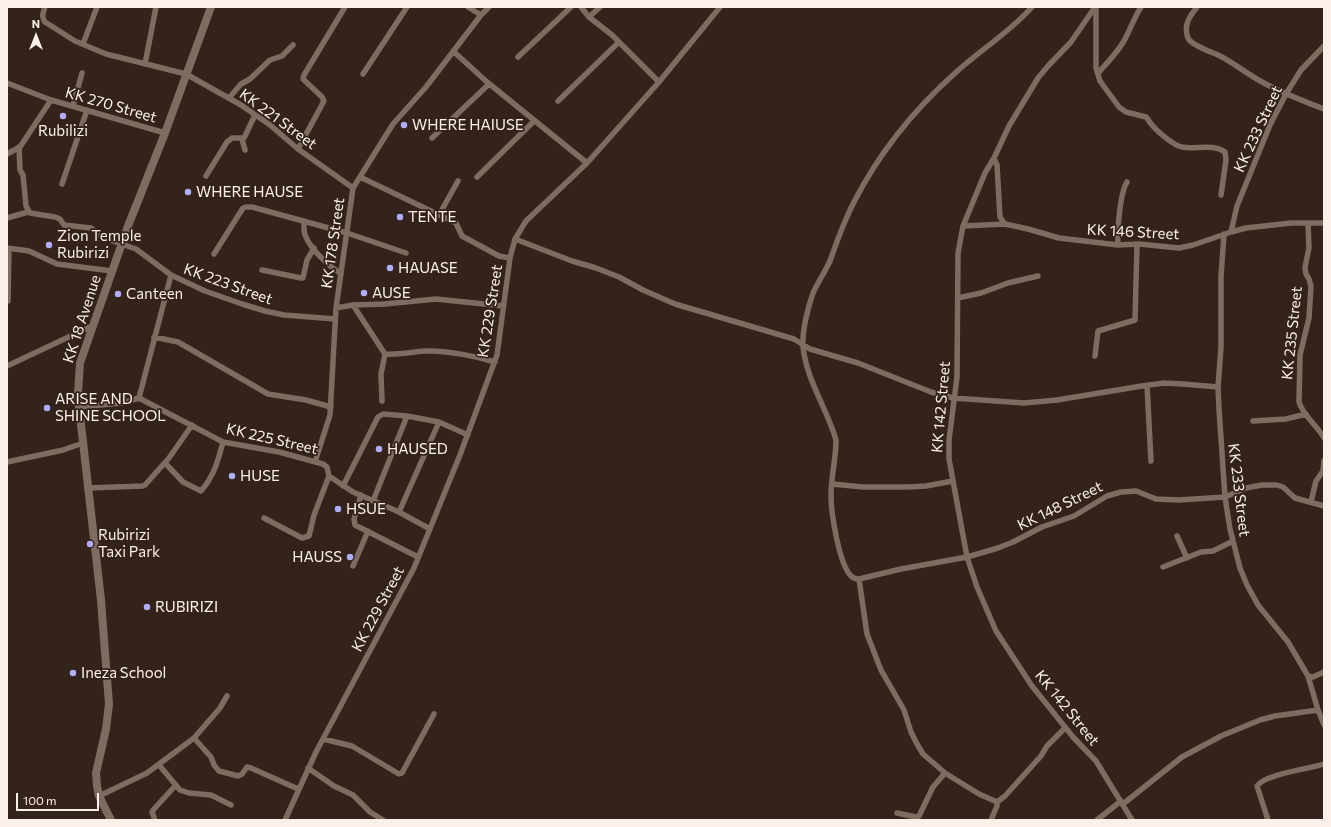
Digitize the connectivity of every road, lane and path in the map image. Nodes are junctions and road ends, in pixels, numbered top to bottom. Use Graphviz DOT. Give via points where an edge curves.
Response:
graph roads {
  1 [pos="45,7"];
  2 [pos="97,7"];
  3 [pos="156,7"];
  4 [pos="211,7"];
  5 [pos="345,7"];
  6 [pos="407,7"];
  7 [pos="468,7"];
  8 [pos="489,7"];
  9 [pos="570,7"];
  10 [pos="581,7"];
  11 [pos="600,7"];
  12 [pos="720,7"];
  13 [pos="1032,7"];
  14 [pos="1095,7"];
  15 [pos="1141,7"];
  16 [pos="1197,7"];
  17 [pos="481,15"];
  18 [pos="589,17"];
  19 [pos="618,43"];
  20 [pos="82,44"];
  21 [pos="293,45"];
  22 [pos="1324,46"];
  23 [pos="453,51"];
  24 [pos="518,57"];
  25 [pos="145,64"];
  26 [pos="82,72"];
  27 [pos="1098,73"];
  28 [pos="186,74"];
  29 [pos="363,74"];
  30 [pos="659,82"];
  31 [pos="7,83"];
  32 [pos="489,84"];
  33 [pos="1286,94"];
  34 [pos="229,98"];
  35 [pos="51,100"];
  36 [pos="558,101"];
  37 [pos="73,106"];
  38 [pos="1324,109"];
  39 [pos="87,110"];
  40 [pos="256,115"];
  41 [pos="534,121"];
  42 [pos="164,133"];
  43 [pos="432,138"];
  44 [pos="242,139"];
  45 [pos="20,147"];
  46 [pos="298,149"];
  47 [pos="245,150"];
  48 [pos="7,154"];
  49 [pos="994,158"];
  50 [pos="587,163"];
  51 [pos="206,176"];
  52 [pos="360,177"];
  53 [pos="477,177"];
  54 [pos="458,181"];
  55 [pos="1127,182"];
  56 [pos="62,184"];
  57 [pos="353,188"];
  58 [pos="1221,195"];
  59 [pos="28,212"];
  60 [pos="439,215"];
  61 [pos="7,218"];
  62 [pos="304,221"];
  63 [pos="1308,223"];
  64 [pos="1324,223"];
  65 [pos="1005,224"];
  66 [pos="963,226"];
  67 [pos="1231,232"];
  68 [pos="347,233"];
  69 [pos="1224,234"];
  70 [pos="515,239"];
  71 [pos="1138,244"];
  72 [pos="122,245"];
  73 [pos="1118,245"];
  74 [pos="314,248"];
  75 [pos="8,249"];
  76 [pos="406,253"];
  77 [pos="214,254"];
  78 [pos="510,258"];
  79 [pos="262,270"];
  80 [pos="112,271"];
  81 [pos="341,274"];
  82 [pos="171,275"];
  83 [pos="1038,276"];
  84 [pos="958,298"];
  85 [pos="8,301"];
  86 [pos="353,305"];
  87 [pos="503,306"];
  88 [pos="336,308"];
  89 [pos="335,319"];
  90 [pos="92,326"];
  91 [pos="154,338"];
  92 [pos="803,345"];
  93 [pos="385,354"];
  94 [pos="1095,356"];
  95 [pos="495,362"];
  96 [pos="7,366"];
  97 [pos="1147,385"];
  98 [pos="1218,387"];
  99 [pos="139,398"];
  100 [pos="953,398"];
  101 [pos="382,401"];
  102 [pos="79,407"];
  103 [pos="331,408"];
  104 [pos="1306,414"];
  105 [pos="407,416"];
  106 [pos="1253,421"];
  107 [pos="439,422"];
  108 [pos="192,425"];
  109 [pos="468,435"];
  110 [pos="1324,437"];
  111 [pos="224,442"];
  112 [pos="82,443"];
  113 [pos="1324,460"];
  114 [pos="1151,461"];
  115 [pos="7,462"];
  116 [pos="315,462"];
  117 [pos="165,463"];
  118 [pos="329,476"];
  119 [pos="953,481"];
  120 [pos="832,484"];
  121 [pos="343,486"];
  122 [pos="87,488"];
  123 [pos="361,495"];
  124 [pos="1225,497"];
  125 [pos="373,501"];
  126 [pos="1312,502"];
  127 [pos="1324,506"];
  128 [pos="399,512"];
  129 [pos="264,518"];
  130 [pos="430,529"];
  131 [pos="368,531"];
  132 [pos="1177,536"];
  133 [pos="1233,541"];
  134 [pos="418,557"];
  135 [pos="967,557"];
  136 [pos="1187,558"];
  137 [pos="353,566"];
  138 [pos="1163,567"];
  139 [pos="859,579"];
  140 [pos="1324,672"];
  141 [pos="1308,676"];
  142 [pos="227,696"];
  143 [pos="1318,710"];
  144 [pos="434,714"];
  145 [pos="1324,725"];
  146 [pos="1064,728"];
  147 [pos="194,738"];
  148 [pos="323,739"];
  149 [pos="1324,764"];
  150 [pos="159,765"];
  151 [pos="308,768"];
  152 [pos="945,773"];
  153 [pos="176,785"];
  154 [pos="298,789"];
  155 [pos="99,796"];
  156 [pos="997,802"];
  157 [pos="1122,803"];
  158 [pos="231,805"];
  159 [pos="897,813"];
  160 [pos="111,820"];
  161 [pos="155,820"];
  162 [pos="285,820"];
  163 [pos="383,820"];
  164 [pos="991,820"];
  165 [pos="1097,820"];
  166 [pos="1132,820"];
  167 [pos="1268,820"];
  1 -- 20 [label="street, KK 221 Street" via="45,22"];
  2 -- 20 [label="street"];
  3 -- 25 [label="street"];
  4 -- 28 [label="main road, KK 18 Avenue"];
  5 -- 46 [label="street" via="304,75 303,79 324,101"];
  6 -- 29 [label="street"];
  7 -- 17 [label="street"];
  8 -- 17 [label="street, KK 178 Street"];
  9 -- 24 [label="street"];
  10 -- 18 [label="street"];
  11 -- 18 [label="street"];
  12 -- 30 [label="street, KK 229 Street"];
  13 -- 92 [label="street" via="998,40 953,75 917,111 871,172 854,202 813,293"];
  14 -- 27 [label="street"];
  14 -- 49 [label="street, KK 142 Street" via="1071,42 1038,78"];
  15 -- 27 [label="street" via="1124,41"];
  16 -- 33 [label="street" via="1187,23 1188,39"];
  17 -- 23 [label="street, KK 178 Street"];
  18 -- 19 [label="street"];
  19 -- 30 [label="street"];
  19 -- 36 [label="street"];
  20 -- 25 [label="street, KK 221 Street" via="106,54"];
  21 -- 34 [label="street" via="282,56 270,60 241,84"];
  22 -- 33 [label="street, KK 233 Street" via="1301,70"];
  23 -- 32 [label="street"];
  23 -- 52 [label="street, KK 178 Street" via="426,87 393,124"];
  25 -- 28 [label="street, KK 221 Street"];
  26 -- 37 [label="street"];
  27 -- 58 [label="street" via="1100,81 1119,108 1146,117 1151,125 1177,145 1216,148 1225,152"];
  28 -- 34 [label="street, KK 221 Street"];
  28 -- 42 [label="main road, KK 18 Avenue"];
  30 -- 50 [label="street, KK 229 Street"];
  31 -- 35 [label="street, KK 270 Street"];
  32 -- 41 [label="street"];
  32 -- 43 [label="street"];
  33 -- 38 [label="street"];
  33 -- 67 [label="street, KK 233 Street" via="1240,199"];
  34 -- 40 [label="street, KK 221 Street"];
  35 -- 37 [label="street, KK 270 Street"];
  35 -- 45 [label="street, KK 270 Street"];
  37 -- 39 [label="street, KK 270 Street"];
  39 -- 42 [label="street, KK 270 Street"];
  39 -- 56 [label="street"];
  40 -- 44 [label="street"];
  40 -- 46 [label="street, KK 221 Street"];
  41 -- 50 [label="street"];
  41 -- 53 [label="street"];
  42 -- 72 [label="main road, KK 18 Avenue"];
  44 -- 47 [label="street"];
  44 -- 51 [label="street" via="232,138 227,142"];
  45 -- 48 [label="street, KK 270 Street"];
  45 -- 59 [label="street" via="20,170 23,175"];
  46 -- 57 [label="street, KK 221 Street"];
  49 -- 65 [label="street" via="997,165 1000,217"];
  49 -- 66 [label="street, KK 142 Street"];
  50 -- 70 [label="street, KK 229 Street" via="526,221"];
  52 -- 57 [label="street, KK 178 Street"];
  52 -- 60 [label="street"];
  54 -- 60 [label="street"];
  55 -- 73 [label="street" via="1120,205"];
  57 -- 68 [label="street, KK 178 Street"];
  59 -- 61 [label="street"];
  59 -- 72 [label="street, KK 223 Street" via="55,217 64,225 91,228 104,238"];
  60 -- 78 [label="street" via="456,223 462,236 499,256"];
  62 -- 68 [label="street"];
  62 -- 74 [label="street" via="306,238"];
  62 -- 77 [label="street" via="252,207 243,208"];
  63 -- 64 [label="street, KK 146 Street"];
  63 -- 67 [label="street, KK 146 Street" via="1261,226"];
  63 -- 104 [label="street, KK 235 Street" via="1309,248 1305,267 1311,286 1309,318 1300,355 1299,393 1301,409"];
  65 -- 66 [label="street, KK 146 Street"];
  65 -- 73 [label="street, KK 146 Street" via="1060,238"];
  66 -- 84 [label="street, KK 142 Street" via="958,253"];
  67 -- 69 [label="street, KK 146 Street"];
  68 -- 76 [label="street"];
  68 -- 81 [label="street, KK 178 Street"];
  69 -- 71 [label="street, KK 146 Street" via="1179,248"];
  69 -- 98 [label="street, KK 233 Street"];
  70 -- 78 [label="street, KK 229 Street"];
  70 -- 92 [label="street" via="596,268 675,304 794,339"];
  71 -- 73 [label="street, KK 146 Street"];
  71 -- 94 [label="street" via="1135,320 1098,331"];
  72 -- 80 [label="main road, KK 18 Avenue"];
  72 -- 82 [label="street, KK 223 Street" via="136,249"];
  74 -- 79 [label="street" via="307,260 303,278"];
  74 -- 81 [label="street" via="331,268"];
  75 -- 80 [label="street" via="28,251 57,264"];
  75 -- 85 [label="street"];
  78 -- 87 [label="street, KK 229 Street"];
  80 -- 90 [label="main road, KK 18 Avenue"];
  81 -- 88 [label="street, KK 178 Street"];
  82 -- 89 [label="street, KK 223 Street" via="205,291 265,311"];
  82 -- 91 [label="street"];
  83 -- 84 [label="street"];
  84 -- 100 [label="street, KK 142 Street" via="957,377"];
  86 -- 87 [label="street" via="436,299"];
  86 -- 88 [label="street"];
  86 -- 93 [label="street"];
  87 -- 95 [label="street, KK 229 Street"];
  88 -- 89 [label="street, KK 178 Street"];
  89 -- 103 [label="street, KK 178 Street"];
  90 -- 96 [label="street"];
  90 -- 102 [label="main road, KK 18 Avenue" via="80,363"];
  91 -- 99 [label="street"];
  91 -- 103 [label="street" via="178,342 268,394 306,400"];
  92 -- 100 [label="street" via="858,363 930,392"];
  92 -- 120 [label="street" via="807,368 836,440"];
  93 -- 95 [label="street" via="425,351 468,355"];
  93 -- 101 [label="street" via="381,374"];
  95 -- 109 [label="street, KK 229 Street"];
  97 -- 98 [label="street" via="1183,384"];
  97 -- 100 [label="street" via="1032,403"];
  97 -- 114 [label="street"];
  98 -- 124 [label="street, KK 233 Street"];
  99 -- 102 [label="street" via="122,403"];
  99 -- 108 [label="street, KK 225 Street"];
  100 -- 119 [label="street, KK 142 Street" via="948,449"];
  102 -- 112 [label="main road, KK 18 Avenue"];
  103 -- 116 [label="street, KK 178 Street"];
  104 -- 106 [label="street" via="1286,419"];
  104 -- 110 [label="street, KK 235 Street"];
  105 -- 107 [label="street"];
  105 -- 121 [label="street" via="386,413 378,417"];
  105 -- 125 [label="street"];
  107 -- 109 [label="street"];
  107 -- 128 [label="street"];
  108 -- 111 [label="street, KK 225 Street"];
  108 -- 117 [label="street"];
  109 -- 130 [label="street, KK 229 Street"];
  111 -- 116 [label="street, KK 225 Street" via="279,452"];
  111 -- 117 [label="street" via="216,467 200,491 183,482"];
  112 -- 115 [label="street" via="63,450"];
  112 -- 122 [label="main road, KK 18 Avenue"];
  113 -- 126 [label="street"];
  116 -- 118 [label="street, KK 225 Street" via="327,466"];
  117 -- 122 [label="street" via="143,486"];
  118 -- 121 [label="street, KK 225 Street"];
  118 -- 129 [label="street, KK 225 Street" via="309,536 302,538"];
  119 -- 120 [label="street" via="908,487"];
  119 -- 135 [label="street, KK 142 Street"];
  120 -- 139 [label="street" via="833,523 841,555 851,576"];
  121 -- 123 [label="street, KK 225 Street"];
  122 -- 155 [label="main road, KK 18 Avenue" via="101,600 109,704 96,773"];
  123 -- 125 [label="street, KK 225 Street"];
  123 -- 131 [label="street" via="354,522"];
  124 -- 126 [label="street, KK 148 Street" via="1246,488 1277,485 1295,498"];
  124 -- 133 [label="street, KK 233 Street"];
  124 -- 135 [label="street, KK 148 Street" via="1166,500 1150,498 1136,491 1113,494 1074,516 1042,527 1013,542"];
  125 -- 128 [label="street, KK 225 Street"];
  126 -- 127 [label="street, KK 148 Street"];
  128 -- 130 [label="street, KK 225 Street"];
  130 -- 134 [label="street, KK 229 Street"];
  131 -- 134 [label="street"];
  131 -- 137 [label="street"];
  132 -- 136 [label="street"];
  133 -- 136 [label="street" via="1213,551 1201,552"];
  133 -- 141 [label="street, KK 233 Street" via="1240,568 1258,605 1288,642"];
  134 -- 148 [label="street, KK 229 Street"];
  135 -- 139 [label="street, KK 148 Street"];
  135 -- 146 [label="street, KK 142 Street" via="996,631 1032,686"];
  136 -- 138 [label="street"];
  139 -- 152 [label="street" via="867,634 881,670 904,710 911,732 923,754"];
  140 -- 141 [label="street" via="1313,677"];
  141 -- 143 [label="street, KK 233 Street"];
  142 -- 147 [label="street"];
  143 -- 145 [label="street, KK 233 Street"];
  143 -- 157 [label="street" via="1260,720 1221,736 1182,757"];
  144 -- 148 [label="street" via="402,773 399,774 352,746"];
  146 -- 156 [label="street"];
  146 -- 157 [label="street, KK 142 Street" via="1096,761"];
  147 -- 150 [label="street"];
  147 -- 154 [label="street" via="211,757 219,772 238,776 247,767"];
  148 -- 151 [label="street, KK 229 Street"];
  149 -- 167 [label="street" via="1279,774 1259,783 1257,786"];
  150 -- 153 [label="street"];
  150 -- 155 [label="street"];
  151 -- 154 [label="street, KK 229 Street"];
  151 -- 163 [label="street" via="334,786 353,795 370,812"];
  152 -- 156 [label="street"];
  152 -- 159 [label="street" via="933,787 919,816"];
  153 -- 158 [label="street" via="184,792 211,795"];
  153 -- 161 [label="street" via="152,812"];
  154 -- 162 [label="street, KK 229 Street"];
  155 -- 160 [label="main road, KK 18 Avenue"];
  156 -- 164 [label="street"];
  157 -- 165 [label="street"];
  157 -- 166 [label="street, KK 142 Street"];
}
